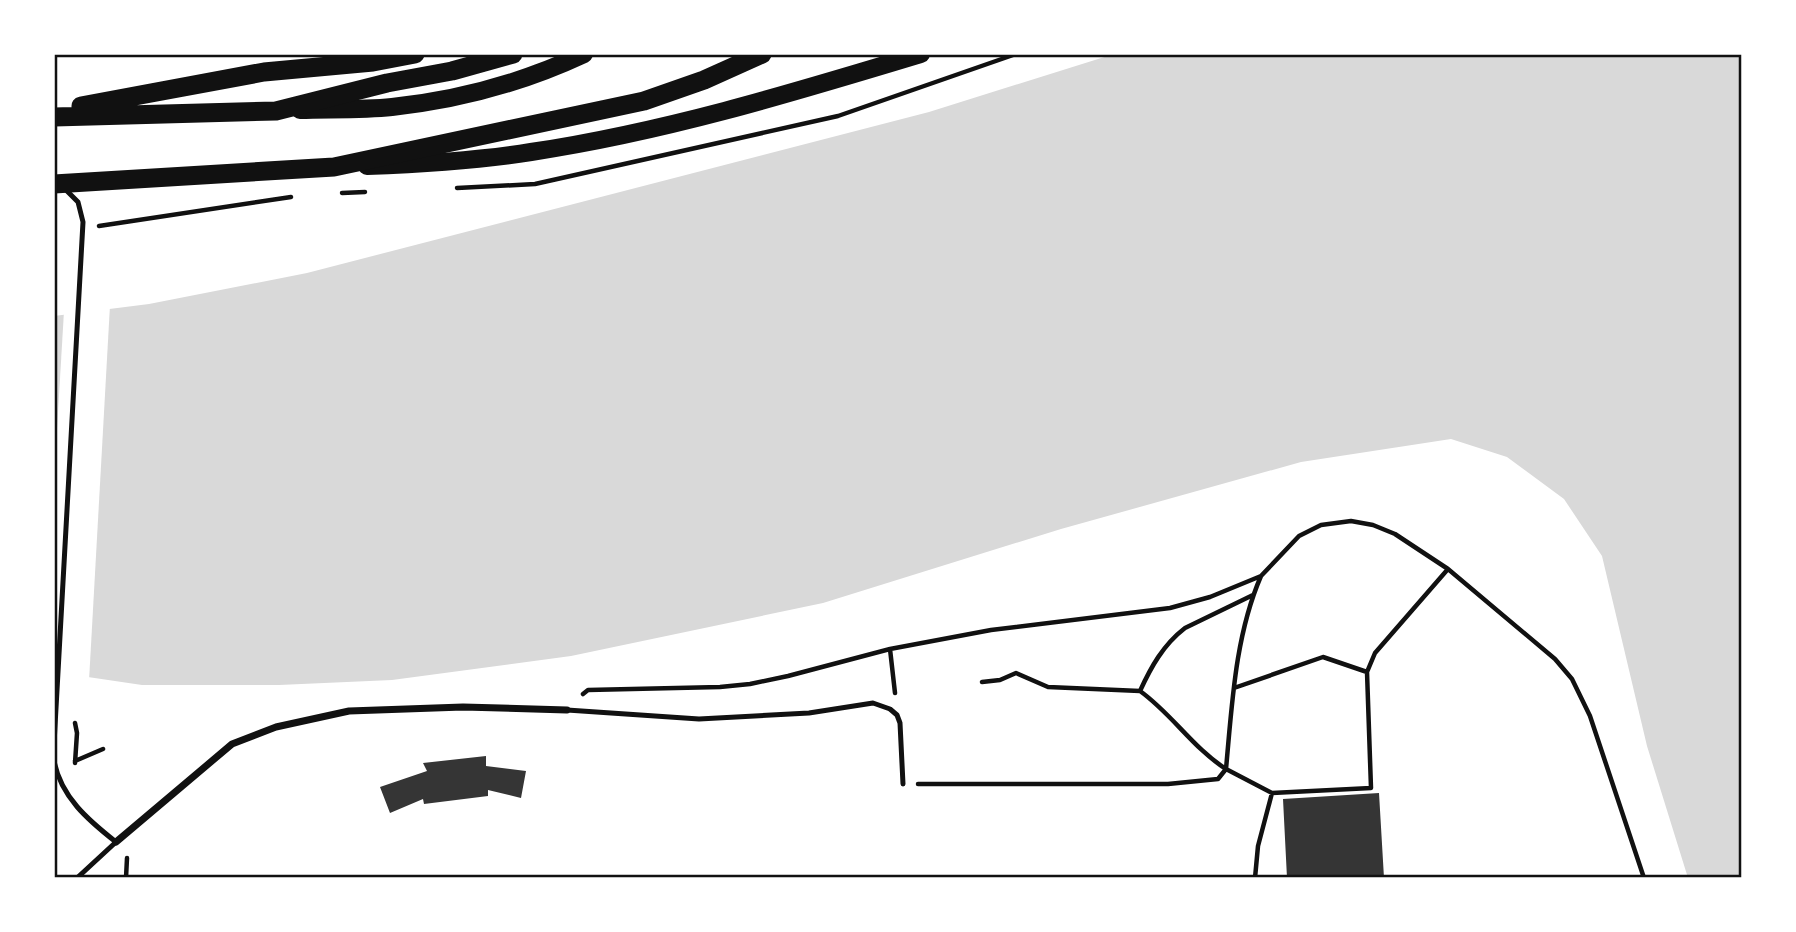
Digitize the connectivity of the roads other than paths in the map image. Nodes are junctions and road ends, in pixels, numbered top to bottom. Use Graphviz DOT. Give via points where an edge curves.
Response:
graph roads {
  1 [pos="415,54"];
  2 [pos="513,54"];
  3 [pos="584,54"];
  4 [pos="762,54"];
  5 [pos="921,54"];
  6 [pos="54,111"];
  7 [pos="275,111"];
  8 [pos="54,117"];
  9 [pos="334,167"];
  10 [pos="56,184"];
  11 [pos="567,710"];
  12 [pos="55,736"];
  13 [pos="54,744"];
  14 [pos="54,761"];
  15 [pos="903,784"];
  16 [pos="116,842"];
  17 [pos="77,878"];
  1 -- 6 [label="highway" via="264,72"];
  2 -- 7 [label="highway"];
  3 -- 7 [label="main road" via="517,81 464,95 391,107"];
  4 -- 9 [label="highway" via="644,101"];
  5 -- 9 [label="main road" via="742,107 581,144 474,160"];
  7 -- 8 [label="highway"];
  9 -- 10 [label="highway"];
  10 -- 12 [label="lane" via="78,202 83,239"];
  11 -- 15 [label="lane" via="699,719 809,713 873,703 897,715 900,723"];
  11 -- 16 [label="street" via="349,711 276,727 232,744"];
  12 -- 13 [label="lane"];
  14 -- 16 [label="lane" via="65,793"];
  16 -- 17 [label="lane"];
}
